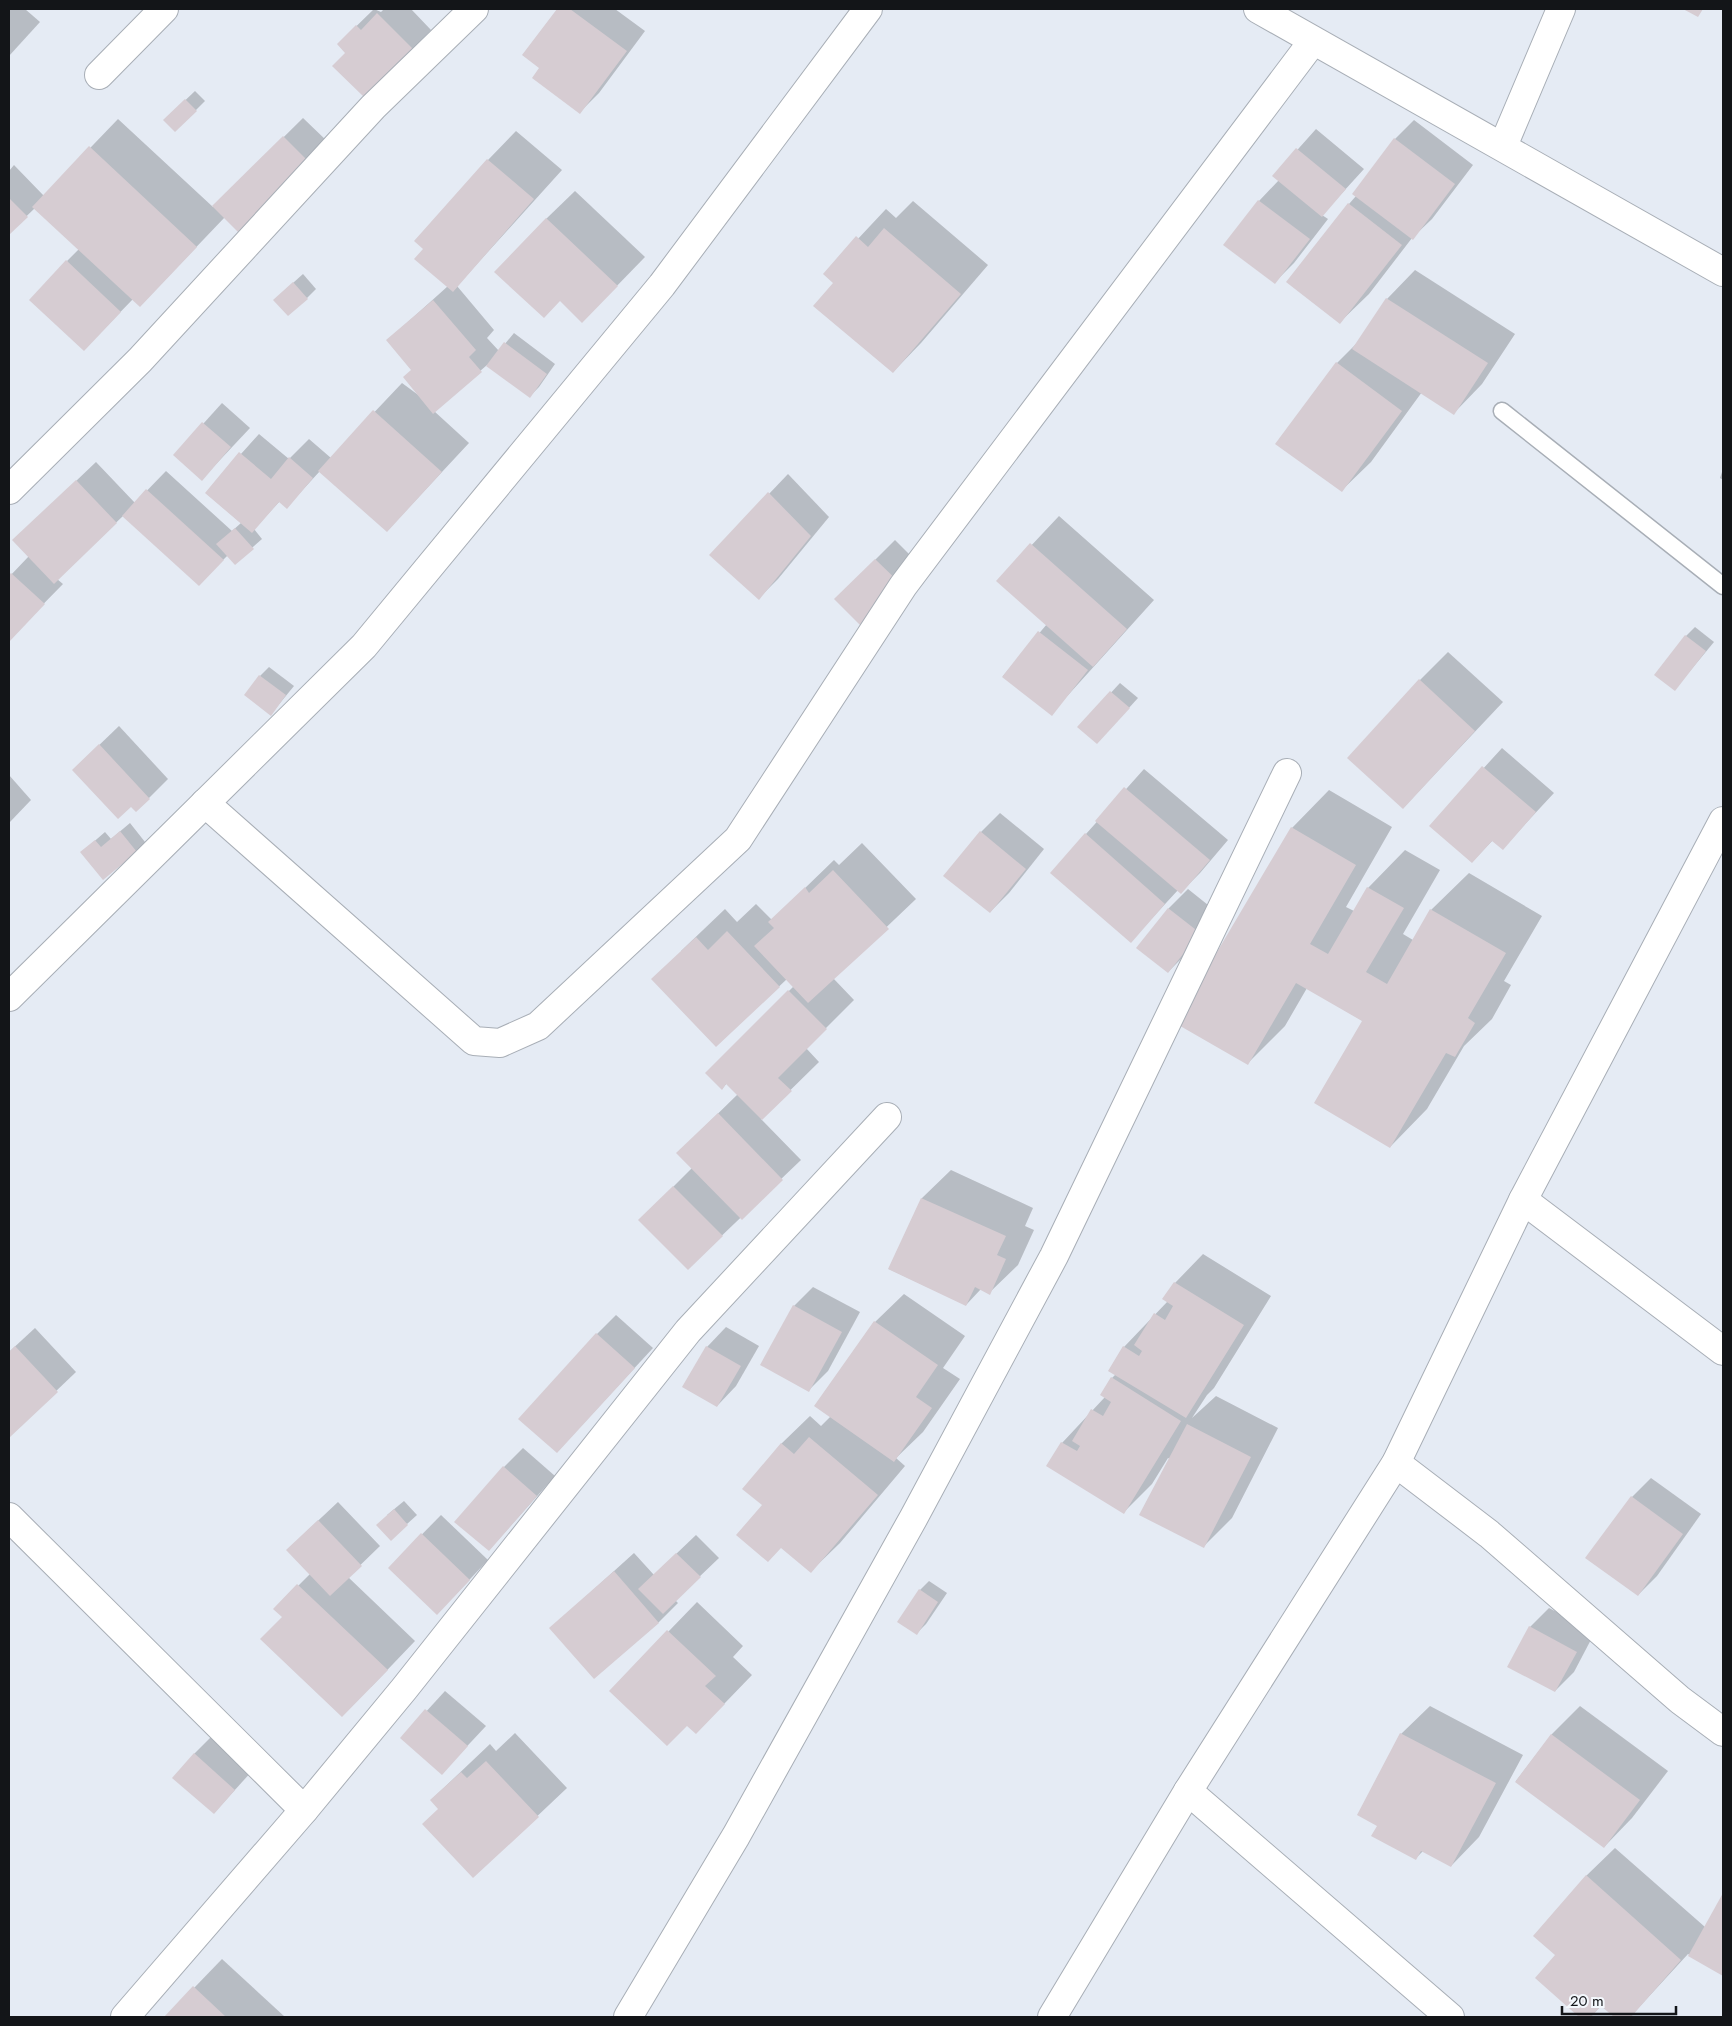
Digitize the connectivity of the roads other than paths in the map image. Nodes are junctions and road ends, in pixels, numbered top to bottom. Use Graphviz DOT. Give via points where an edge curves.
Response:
graph roads {
  1 [pos="164,9"];
  2 [pos="474,9"];
  3 [pos="868,9"];
  4 [pos="1258,9"];
  5 [pos="1561,9"];
  6 [pos="1313,41"];
  7 [pos="99,75"];
  8 [pos="1503,146"];
  9 [pos="1723,272"];
  10 [pos="1502,411"];
  11 [pos="9,490"];
  12 [pos="1723,586"];
  13 [pos="1287,773"];
  14 [pos="205,803"];
  15 [pos="1723,821"];
  16 [pos="9,997"];
  17 [pos="887,1117"];
  18 [pos="1523,1200"];
  19 [pos="1723,1351"];
  20 [pos="1396,1463"];
  21 [pos="9,1517"];
  22 [pos="1723,1732"];
  23 [pos="1188,1791"];
  24 [pos="304,1810"];
  25 [pos="125,2017"];
  26 [pos="628,2017"];
  27 [pos="1052,2017"];
  28 [pos="1450,2017"];
  1 -- 7 [label="street"];
  2 -- 11 [label="street" via="373,107 140,360"];
  3 -- 14 [label="street" via="662,286 364,646"];
  4 -- 6 [label="street"];
  5 -- 8 [label="street"];
  6 -- 8 [label="street"];
  6 -- 14 [label="street" via="903,586 738,840 538,1026 500,1043 474,1041"];
  8 -- 9 [label="street"];
  10 -- 12 [label="lane"];
  13 -- 26 [label="street" via="1050,1264 741,1828"];
  14 -- 16 [label="street"];
  15 -- 18 [label="street"];
  17 -- 24 [label="street" via="688,1331"];
  18 -- 19 [label="street"];
  18 -- 20 [label="street"];
  20 -- 22 [label="street" via="1489,1534 1680,1700"];
  20 -- 23 [label="street"];
  21 -- 24 [label="street"];
  23 -- 27 [label="street"];
  23 -- 28 [label="street"];
  24 -- 25 [label="street"];
}
